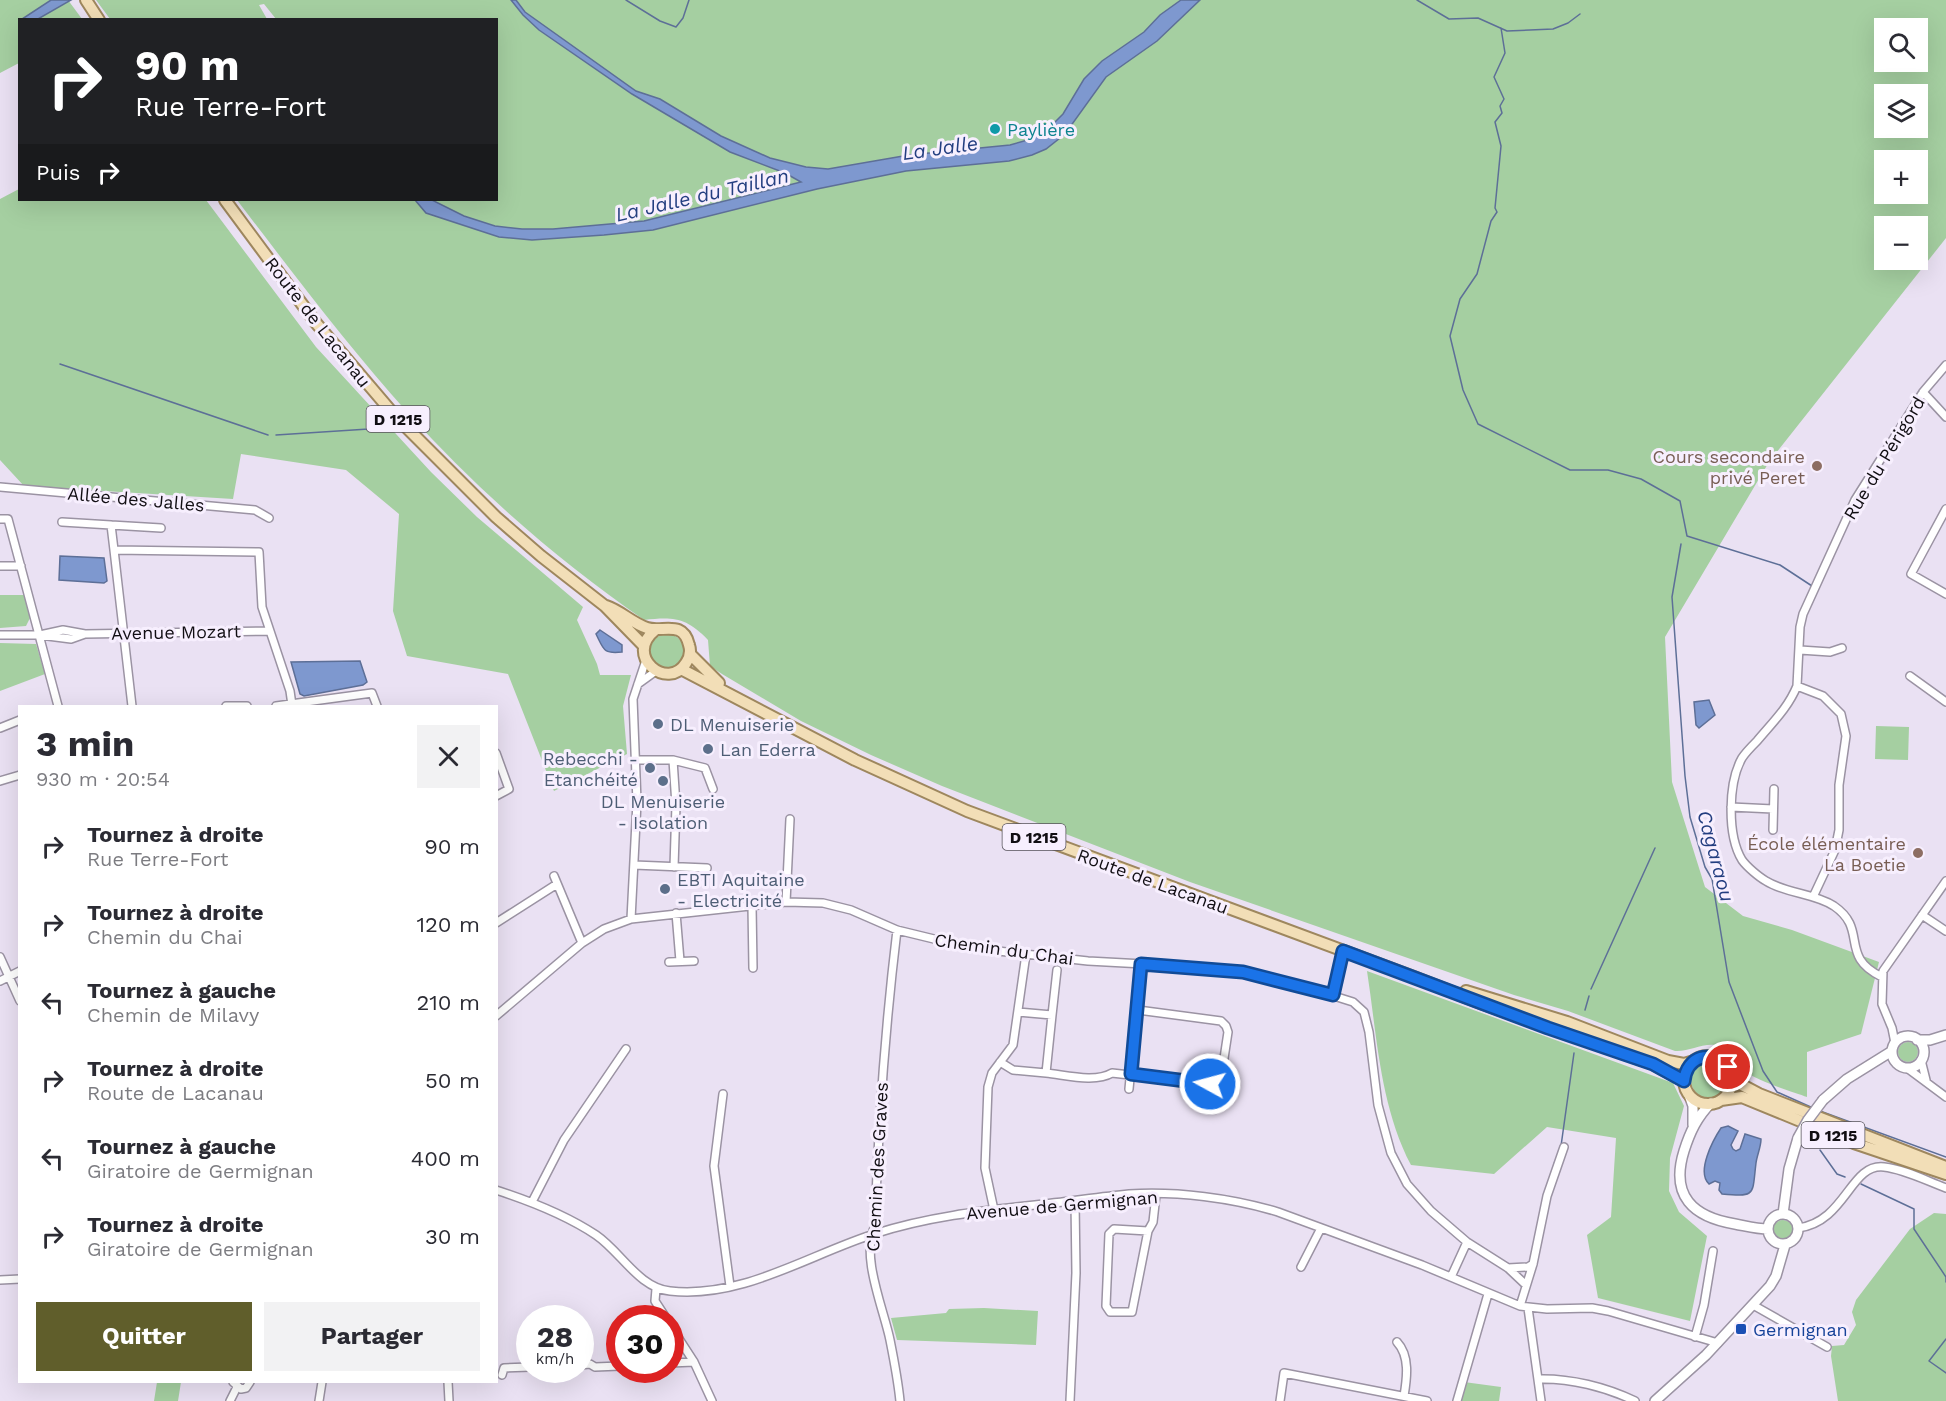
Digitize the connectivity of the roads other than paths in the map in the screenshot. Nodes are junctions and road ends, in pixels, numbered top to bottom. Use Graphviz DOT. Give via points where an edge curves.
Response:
graph roads {
  1 [pos="87,2"];
  2 [pos="98,18"];
  3 [pos="226,201"];
  4 [pos="1946,365"];
  5 [pos="1923,392"];
  6 [pos="1946,417"];
  7 [pos="0,487"];
  8 [pos="1946,509"];
  9 [pos="269,518"];
  10 [pos="0,519"];
  11 [pos="62,522"];
  12 [pos="111,525"];
  13 [pos="161,528"];
  14 [pos="114,550"];
  15 [pos="0,566"];
  16 [pos="21,567"];
  17 [pos="1946,594"];
  18 [pos="605,606"];
  19 [pos="656,630"];
  20 [pos="268,631"];
  21 [pos="125,633"];
  22 [pos="0,635"];
  23 [pos="40,635"];
  24 [pos="644,646"];
  25 [pos="1842,648"];
  26 [pos="1800,650"];
  27 [pos="690,654"];
  28 [pos="646,660"];
  29 [pos="681,669"];
  30 [pos="656,671"];
  31 [pos="1910,676"];
  32 [pos="638,684"];
  33 [pos="1797,686"];
  34 [pos="735,697"];
  35 [pos="1946,702"];
  36 [pos="58,705"];
  37 [pos="132,705"];
  38 [pos="292,705"];
  39 [pos="377,705"];
  40 [pos="18,721"];
  41 [pos="0,728"];
  42 [pos="498,758"];
  43 [pos="634,760"];
  44 [pos="674,760"];
  45 [pos="18,776"];
  46 [pos="0,781"];
  47 [pos="713,789"];
  48 [pos="1774,789"];
  49 [pos="498,795"];
  50 [pos="1731,807"];
  51 [pos="1773,809"];
  52 [pos="790,819"];
  53 [pos="1773,830"];
  54 [pos="634,865"];
  55 [pos="674,867"];
  56 [pos="707,868"];
  57 [pos="554,876"];
  58 [pos="1946,881"];
  59 [pos="557,884"];
  60 [pos="1813,897"];
  61 [pos="786,902"];
  62 [pos="752,906"];
  63 [pos="676,913"];
  64 [pos="1922,915"];
  65 [pos="631,919"];
  66 [pos="498,922"];
  67 [pos="897,930"];
  68 [pos="1946,931"];
  69 [pos="582,944"];
  70 [pos="1343,951"];
  71 [pos="1026,954"];
  72 [pos="0,957"];
  73 [pos="680,961"];
  74 [pos="694,961"];
  75 [pos="669,962"];
  76 [pos="1141,964"];
  77 [pos="753,968"];
  78 [pos="1056,970"];
  79 [pos="18,972"];
  80 [pos="8,977"];
  81 [pos="1414,977"];
  82 [pos="1882,977"];
  83 [pos="0,981"];
  84 [pos="1333,995"];
  85 [pos="18,997"];
  86 [pos="1138,1010"];
  87 [pos="1018,1012"];
  88 [pos="498,1014"];
  89 [pos="1052,1014"];
  90 [pos="1946,1036"];
  91 [pos="1917,1040"];
  92 [pos="1893,1047"];
  93 [pos="626,1049"];
  94 [pos="1922,1057"];
  95 [pos="1694,1061"];
  96 [pos="1000,1062"];
  97 [pos="1897,1064"];
  98 [pos="1870,1066"];
  99 [pos="1907,1068"];
  100 [pos="1046,1073"];
  101 [pos="1131,1074"];
  102 [pos="1731,1074"];
  103 [pos="1684,1081"];
  104 [pos="1931,1087"];
  105 [pos="1129,1089"];
  106 [pos="723,1094"];
  107 [pos="1689,1095"];
  108 [pos="1946,1097"];
  109 [pos="1716,1101"];
  110 [pos="1693,1125"];
  111 [pos="1564,1148"];
  112 [pos="1946,1167"];
  113 [pos="1946,1174"];
  114 [pos="1946,1188"];
  115 [pos="498,1191"];
  116 [pos="1156,1195"];
  117 [pos="1075,1201"];
  118 [pos="532,1202"];
  119 [pos="994,1210"];
  120 [pos="1784,1214"];
  121 [pos="1321,1228"];
  122 [pos="1798,1228"];
  123 [pos="1768,1229"];
  124 [pos="1148,1231"];
  125 [pos="871,1235"];
  126 [pos="1467,1242"];
  127 [pos="1785,1245"];
  128 [pos="1713,1251"];
  129 [pos="1533,1264"];
  130 [pos="1302,1267"];
  131 [pos="1508,1268"];
  132 [pos="1451,1276"];
  133 [pos="18,1279"];
  134 [pos="0,1280"];
  135 [pos="1526,1285"];
  136 [pos="730,1286"];
  137 [pos="656,1289"];
  138 [pos="1488,1294"];
  139 [pos="658,1305"];
  140 [pos="1754,1305"];
  141 [pos="1524,1307"];
  142 [pos="1695,1337"];
  143 [pos="1397,1342"];
  144 [pos="1718,1343"];
  145 [pos="684,1347"];
  146 [pos="1827,1347"];
  147 [pos="694,1362"];
  148 [pos="684,1363"];
  149 [pos="516,1368"];
  150 [pos="502,1375"];
  151 [pos="1538,1379"];
  152 [pos="249,1383"];
  153 [pos="322,1383"];
  154 [pos="448,1383"];
  155 [pos="235,1384"];
  156 [pos="1404,1396"];
  157 [pos="230,1401"];
  158 [pos="319,1401"];
  159 [pos="449,1401"];
  160 [pos="712,1401"];
  161 [pos="900,1401"];
  162 [pos="1070,1401"];
  163 [pos="1280,1401"];
  164 [pos="1427,1401"];
  165 [pos="1457,1401"];
  166 [pos="1541,1401"];
  167 [pos="1635,1401"];
  168 [pos="1655,1401"];
  1 -- 2 [label="main road"];
  3 -- 18 [label="main road, Route de Lacanau / D 1215" via="316,323 396,417 496,517"];
  4 -- 5 [label="street, Rue du Périgord"];
  5 -- 6 [label="street"];
  5 -- 26 [label="street, Rue du Périgord" via="1855,500 1803,614"];
  7 -- 9 [label="street, Allée des Jalles" via="255,510"];
  8 -- 17 [label="street" via="1911,574"];
  10 -- 16 [label="street" via="8,519"];
  11 -- 12 [label="street"];
  12 -- 13 [label="street"];
  12 -- 14 [label="street"];
  14 -- 20 [label="street" via="259,552 262,607"];
  14 -- 21 [label="street"];
  15 -- 16 [label="street"];
  16 -- 23 [label="street"];
  18 -- 19 [label="main road, D 1215"];
  18 -- 24 [label="main road, D 1215"];
  19 -- 24 [label="main road"];
  19 -- 27 [label="main road" via="672,627 681,632 688,640"];
  20 -- 21 [label="street, Avenue Mozart"];
  20 -- 38 [label="street"];
  21 -- 23 [label="street, Avenue Mozart" via="85,634 71,639"];
  21 -- 37 [label="street"];
  22 -- 23 [label="street, Avenue Mozart"];
  23 -- 36 [label="street"];
  24 -- 28 [label="main road"];
  25 -- 26 [label="street" via="1830,652"];
  26 -- 33 [label="street, Rue du Périgord"];
  27 -- 29 [label="main road"];
  27 -- 34 [label="main road, D 1215"];
  28 -- 30 [label="main road"];
  28 -- 32 [label="street"];
  29 -- 30 [label="main road" via="671,673"];
  29 -- 34 [label="main road, D 1215"];
  30 -- 32 [label="street"];
  31 -- 35 [label="street"];
  32 -- 43 [label="street" via="633,699"];
  33 -- 50 [label="street" via="1786,708 1742,758"];
  33 -- 60 [label="street" via="1823,696 1840,714 1846,736 1835,850"];
  34 -- 70 [label="main road, Route de Lacanau / D 1215" via="855,760 967,811"];
  38 -- 39 [label="street" via="372,693"];
  40 -- 41 [label="street"];
  42 -- 49 [label="street" via="510,789"];
  43 -- 44 [label="street"];
  43 -- 54 [label="street"];
  44 -- 47 [label="street" via="705,768"];
  44 -- 55 [label="street"];
  45 -- 46 [label="street"];
  48 -- 51 [label="street"];
  50 -- 51 [label="street"];
  50 -- 60 [label="street" via="1733,834 1742,860 1766,881"];
  51 -- 53 [label="street"];
  52 -- 61 [label="street"];
  54 -- 55 [label="street"];
  54 -- 65 [label="street"];
  55 -- 56 [label="street"];
  57 -- 59 [label="street"];
  58 -- 64 [label="street"];
  59 -- 66 [label="street"];
  59 -- 69 [label="street"];
  60 -- 82 [label="street" via="1845,915 1852,926 1858,960"];
  61 -- 62 [label="street, Chemin du Chai"];
  61 -- 67 [label="street, Chemin du Chai" via="823,903 851,910"];
  62 -- 63 [label="street, Chemin du Chai"];
  62 -- 77 [label="street"];
  63 -- 65 [label="street, Chemin du Chai"];
  63 -- 73 [label="street"];
  64 -- 68 [label="street"];
  64 -- 82 [label="street"];
  65 -- 69 [label="street, Chemin du Chai" via="604,929"];
  67 -- 71 [label="street, Chemin du Chai" via="971,948"];
  67 -- 125 [label="street, Chemin des Graves" via="884,1039 875,1226"];
  69 -- 88 [label="street, Chemin du Chai"];
  70 -- 81 [label="main road, Route de Lacanau / D 1215"];
  70 -- 84 [label="street"];
  71 -- 76 [label="street, Chemin du Chai"];
  71 -- 87 [label="street"];
  72 -- 80 [label="street"];
  73 -- 74 [label="street"];
  73 -- 75 [label="street"];
  76 -- 84 [label="street, Chemin du Chai" via="1243,972"];
  76 -- 86 [label="street"];
  78 -- 89 [label="street"];
  79 -- 80 [label="street"];
  80 -- 83 [label="street"];
  80 -- 85 [label="street"];
  81 -- 95 [label="main road, Route de Lacanau / D 1215" via="1567,1022 1668,1061"];
  81 -- 103 [label="main road, Route de Lacanau / D 1215" via="1653,1064"];
  82 -- 92 [label="street" via="1882,1004 1892,1029"];
  84 -- 126 [label="street, Chemin du Chai" via="1353,1002 1364,1012 1377,1104 1390,1153 1407,1184"];
  86 -- 101 [label="street"];
  86 -- 101 [label="street" via="1221,1021 1228,1032 1221,1078 1210,1084"];
  87 -- 89 [label="street"];
  87 -- 96 [label="street" via="1013,1045"];
  89 -- 100 [label="street"];
  90 -- 91 [label="main road"];
  90 -- 94 [label="main road"];
  91 -- 92 [label="main road" via="1905,1036"];
  91 -- 94 [label="main road"];
  92 -- 97 [label="main road"];
  92 -- 98 [label="main road"];
  93 -- 118 [label="street" via="564,1140"];
  94 -- 99 [label="main road" via="1916,1066"];
  94 -- 104 [label="street" via="1923,1072"];
  95 -- 102 [label="main road" via="1716,1057"];
  95 -- 103 [label="main road" via="1688,1066"];
  96 -- 100 [label="street" via="1013,1070"];
  96 -- 119 [label="street" via="988,1087 985,1168"];
  97 -- 98 [label="main road"];
  97 -- 99 [label="main road"];
  98 -- 120 [label="main road, bridge" via="1840,1084 1808,1120 1789,1169"];
  99 -- 104 [label="street"];
  100 -- 101 [label="street" via="1095,1078 1112,1073"];
  101 -- 105 [label="street"];
  102 -- 109 [label="main road" via="1730,1089"];
  102 -- 112 [label="main road, D 1215" via="1759,1094"];
  103 -- 107 [label="main road"];
  104 -- 108 [label="street"];
  106 -- 136 [label="street" via="714,1166"];
  107 -- 109 [label="main road" via="1702,1103"];
  107 -- 110 [label="main road"];
  109 -- 110 [label="main road"];
  109 -- 113 [label="main road, D 1215" via="1742,1097 1854,1143"];
  110 -- 123 [label="main road" via="1680,1169 1685,1198 1697,1211 1717,1221"];
  111 -- 129 [label="street" via="1547,1196"];
  114 -- 122 [label="street" via="1887,1167 1875,1167 1865,1170 1824,1220"];
  115 -- 118 [label="street"];
  116 -- 117 [label="street, Avenue de Germignan"];
  116 -- 121 [label="street, Avenue de Germignan" via="1259,1206"];
  116 -- 124 [label="street"];
  117 -- 119 [label="street, Avenue de Germignan"];
  117 -- 162 [label="street"];
  118 -- 137 [label="street" via="594,1234"];
  119 -- 125 [label="street, Avenue de Germignan" via="920,1220"];
  120 -- 122 [label="main road" via="1792,1217"];
  120 -- 123 [label="main road" via="1771,1220"];
  121 -- 130 [label="street"];
  121 -- 132 [label="street, Avenue de Germignan"];
  122 -- 127 [label="main road" via="1796,1237"];
  123 -- 127 [label="main road" via="1773,1241"];
  124 -- 124 [label="street" via="1114,1229 1109,1234 1106,1306 1110,1312 1132,1312"];
  125 -- 136 [label="street, Avenue de Germignan"];
  125 -- 161 [label="street, Chemin des Graves" via="874,1284 890,1339"];
  126 -- 131 [label="street"];
  126 -- 132 [label="street"];
  127 -- 140 [label="main road" via="1776,1276"];
  128 -- 142 [label="street"];
  129 -- 131 [label="street"];
  129 -- 135 [label="street"];
  131 -- 135 [label="street"];
  132 -- 138 [label="street, Avenue de Germignan"];
  133 -- 134 [label="street"];
  135 -- 141 [label="street"];
  136 -- 137 [label="street, Avenue de Germignan" via="690,1292"];
  137 -- 139 [label="street"];
  138 -- 141 [label="street, Avenue de Germignan"];
  138 -- 165 [label="street"];
  140 -- 144 [label="main road"];
  140 -- 146 [label="street"];
  141 -- 142 [label="street, Avenue de Germignan" via="1608,1311"];
  141 -- 151 [label="street"];
  142 -- 144 [label="street, Avenue de Germignan"];
  143 -- 156 [label="street" via="1403,1348 1408,1374"];
  144 -- 168 [label="main road"];
  145 -- 147 [label="street"];
  147 -- 148 [label="street"];
  147 -- 160 [label="street"];
  149 -- 150 [label="street" via="504,1368"];
  151 -- 166 [label="street"];
  151 -- 167 [label="street" via="1575,1383"];
  152 -- 155 [label="street" via="246,1388"];
  153 -- 158 [label="street"];
  154 -- 159 [label="street"];
  155 -- 157 [label="street"];
  156 -- 163 [label="street" via="1284,1373"];
  156 -- 164 [label="street"];
}
